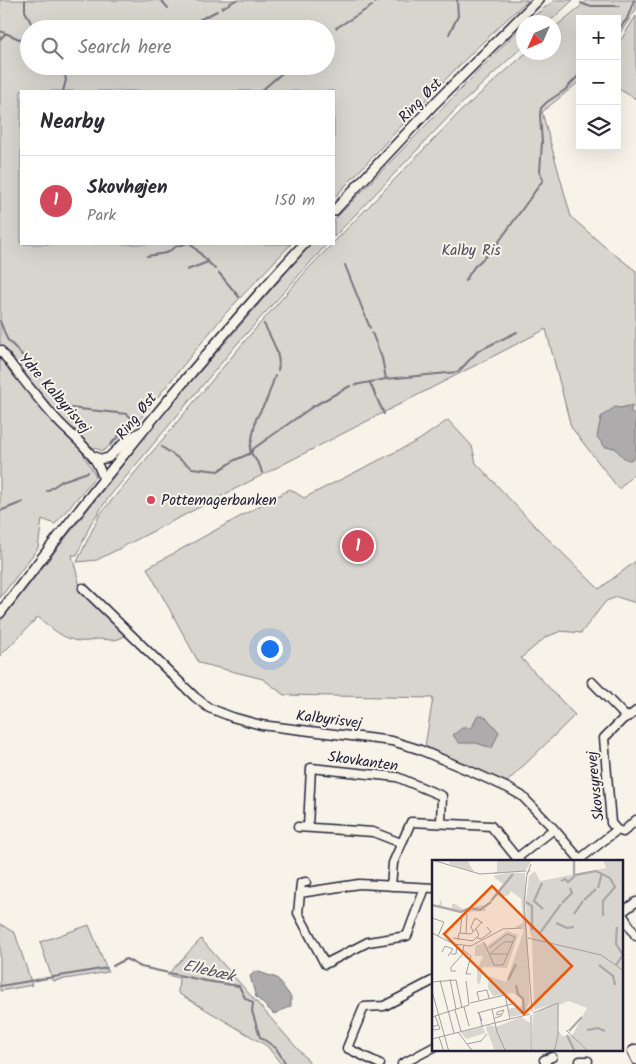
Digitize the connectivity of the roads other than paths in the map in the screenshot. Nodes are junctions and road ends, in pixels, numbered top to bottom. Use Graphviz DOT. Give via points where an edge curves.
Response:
graph roads {
  1 [pos="538,0"];
  2 [pos="545,0"];
  3 [pos="529,11"];
  4 [pos="335,210"];
  5 [pos="303,245"];
  6 [pos="0,350"];
  7 [pos="142,430"];
  8 [pos="91,454"];
  9 [pos="103,479"];
  10 [pos="83,588"];
  11 [pos="0,614"];
  12 [pos="592,682"];
  13 [pos="636,711"];
  14 [pos="626,717"];
  15 [pos="636,820"];
  16 [pos="441,823"];
  17 [pos="298,827"];
  18 [pos="308,827"];
  19 [pos="554,829"];
  20 [pos="617,830"];
  21 [pos="401,843"];
  22 [pos="519,860"];
  23 [pos="581,860"];
  24 [pos="306,882"];
  25 [pos="392,886"];
  26 [pos="425,888"];
  27 [pos="432,888"];
  28 [pos="300,893"];
  29 [pos="636,902"];
  30 [pos="624,911"];
  31 [pos="624,916"];
  32 [pos="636,936"];
  33 [pos="432,981"];
  34 [pos="432,1047"];
  35 [pos="636,1050"];
  36 [pos="552,1057"];
  37 [pos="636,1060"];
  38 [pos="380,1064"];
  39 [pos="402,1064"];
  40 [pos="546,1064"];
  1 -- 3 [label="main road, Ring Øst"];
  2 -- 3 [label="main road, Ring Øst"];
  3 -- 4 [label="main road, Ring Øst" via="434,104"];
  5 -- 7 [label="main road, Ring Øst" via="240,313"];
  6 -- 8 [label="street, Ydre Kalbyrisvej" via="56,420"];
  7 -- 8 [label="street, Ydre Kalbyrisvej" via="108,458 101,459"];
  7 -- 9 [label="main road, Ring Øst"];
  8 -- 9 [label="street, Ydre Kalbyrisvej"];
  9 -- 11 [label="main road, Ring Øst"];
  10 -- 19 [label="street, Kalbyrisvej" via="209,708 261,725 392,741 418,749 522,796"];
  12 -- 14 [label="street"];
  13 -- 14 [label="street, Skovsyrevej"];
  14 -- 20 [label="street, Skovsyrevej" via="604,738 611,823"];
  15 -- 20 [label="street" via="623,832"];
  16 -- 18 [label="street, Skovkanten" via="442,796 397,777 311,768"];
  16 -- 21 [label="street" via="411,822"];
  16 -- 22 [label="street" via="491,826"];
  17 -- 18 [label="street"];
  18 -- 21 [label="street" via="373,832"];
  19 -- 22 [label="street"];
  19 -- 23 [label="street, Kalbyrisvej"];
  20 -- 23 [label="street"];
  21 -- 25 [label="street" via="393,863"];
  24 -- 28 [label="street" via="301,883"];
  25 -- 26 [label="street"];
  25 -- 28 [label="street" via="360,884"];
  26 -- 27 [label="street"];
  26 -- 28 [label="street" via="407,936 368,942 325,964 298,912"];
  29 -- 30 [label="street"];
  31 -- 32 [label="street"];
  33 -- 38 [label="street" via="384,1006 364,1006 346,1048"];
  34 -- 39 [label="street"];
  35 -- 37 [label="street" via="632,1051"];
  36 -- 40 [label="street" via="544,1060"];
}
